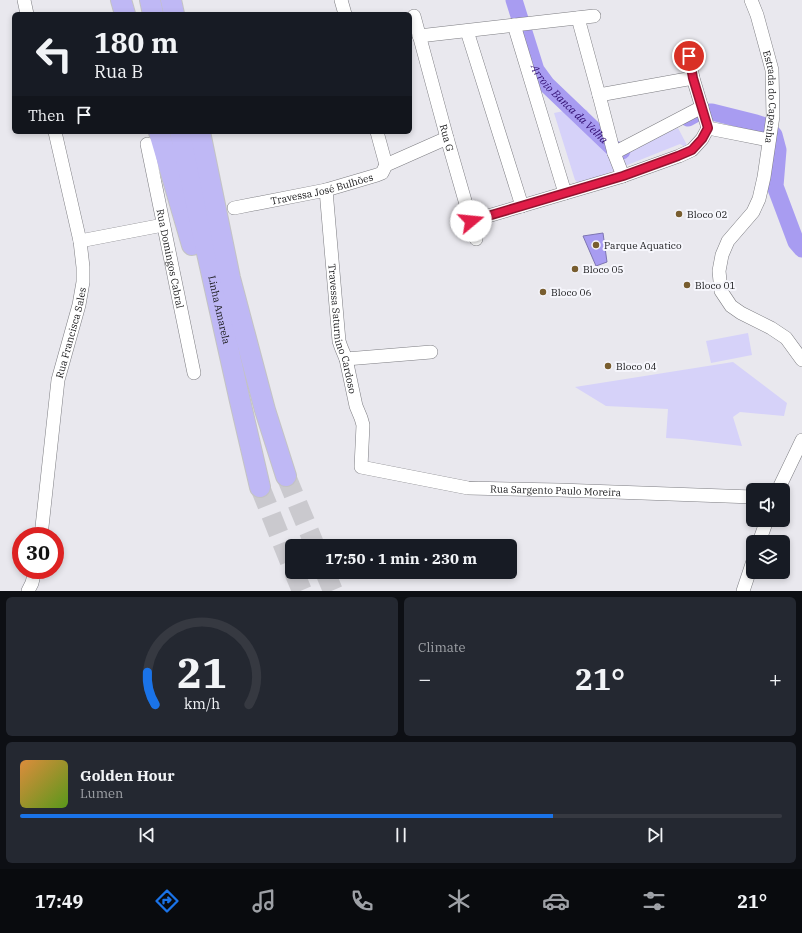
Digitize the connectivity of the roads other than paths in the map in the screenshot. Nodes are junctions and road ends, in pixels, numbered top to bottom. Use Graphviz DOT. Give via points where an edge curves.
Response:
graph roads {
  1 [pos="24,0"];
  2 [pos="121,0"];
  3 [pos="150,0"];
  4 [pos="171,0"];
  5 [pos="341,0"];
  6 [pos="751,0"];
  7 [pos="761,0"];
  8 [pos="27,12"];
  9 [pos="124,12"];
  10 [pos="153,12"];
  11 [pos="174,12"];
  12 [pos="344,12"];
  13 [pos="757,15"];
  14 [pos="414,16"];
  15 [pos="594,16"];
  16 [pos="578,18"];
  17 [pos="514,25"];
  18 [pos="467,31"];
  19 [pos="419,36"];
  20 [pos="689,56"];
  21 [pos="693,78"];
  22 [pos="599,95"];
  23 [pos="705,117"];
  24 [pos="55,134"];
  25 [pos="180,134"];
  26 [pos="200,134"];
  27 [pos="378,134"];
  28 [pos="153,138"];
  29 [pos="447,138"];
  30 [pos="769,140"];
  31 [pos="614,153"];
  32 [pos="386,165"];
  33 [pos="623,176"];
  34 [pos="326,190"];
  35 [pos="566,194"];
  36 [pos="522,206"];
  37 [pos="234,208"];
  38 [pos="471,221"];
  39 [pos="163,225"];
  40 [pos="476,239"];
  41 [pos="80,241"];
  42 [pos="224,332"];
  43 [pos="431,352"];
  44 [pos="346,359"];
  45 [pos="802,360"];
  46 [pos="194,373"];
  47 [pos="802,440"];
  48 [pos="361,467"];
  49 [pos="286,476"];
  50 [pos="781,483"];
  51 [pos="260,487"];
  52 [pos="746,497"];
  53 [pos="42,527"];
  54 [pos="33,579"];
  55 [pos="747,579"];
  56 [pos="28,591"];
  57 [pos="743,591"];
  1 -- 8 [label="street"];
  2 -- 9 [label="highway"];
  3 -- 10 [label="highway"];
  4 -- 11 [label="highway"];
  5 -- 12 [label="street"];
  6 -- 13 [label="street, Estrada do Capenha"];
  7 -- 13 [label="street"];
  13 -- 30 [label="street, Estrada do Capenha" via="772,70 773,116"];
  14 -- 19 [label="street, Rua G"];
  15 -- 16 [label="street"];
  16 -- 17 [label="street"];
  16 -- 22 [label="street"];
  17 -- 18 [label="street"];
  17 -- 35 [label="street"];
  18 -- 19 [label="street"];
  18 -- 36 [label="street"];
  19 -- 29 [label="street, Rua G"];
  20 -- 21 [label="street"];
  21 -- 22 [label="street"];
  21 -- 23 [label="street"];
  22 -- 31 [label="street"];
  23 -- 30 [label="street"];
  23 -- 31 [label="street"];
  23 -- 33 [label="street" via="702,139 692,150"];
  24 -- 41 [label="street, Rua Francisca Sales"];
  25 -- 42 [label="highway, Linha Amarela"];
  26 -- 49 [label="highway, Linha Amarela" via="230,278 265,410"];
  27 -- 32 [label="street"];
  28 -- 39 [label="street, Rua Domingos Cabral"];
  28 -- 42 [label="highway"];
  29 -- 32 [label="street, Travessa José Bulhões"];
  29 -- 38 [label="street, Rua G"];
  30 -- 45 [label="street, Estrada do Capenha" via="759,199 753,212 728,241 722,255 719,271 721,291 740,313 786,338"];
  31 -- 33 [label="street"];
  32 -- 34 [label="street, Travessa José Bulhões" via="378,175"];
  33 -- 35 [label="street"];
  34 -- 37 [label="street, Travessa José Bulhões"];
  34 -- 44 [label="street, Travessa Saturnino Cardoso" via="339,341"];
  35 -- 36 [label="street"];
  36 -- 38 [label="street"];
  38 -- 40 [label="street, Rua G"];
  39 -- 41 [label="street"];
  39 -- 46 [label="street, Rua Domingos Cabral"];
  41 -- 53 [label="street, Rua Francisca Sales" via="83,282 58,380"];
  42 -- 51 [label="highway, Linha Amarela"];
  43 -- 44 [label="street"];
  44 -- 48 [label="street, Travessa Saturnino Cardoso" via="362,425"];
  47 -- 50 [label="street"];
  48 -- 52 [label="street, Rua Sargento Paulo Moreira" via="468,488"];
  54 -- 56 [label="street"];
  55 -- 57 [label="street"];
}
